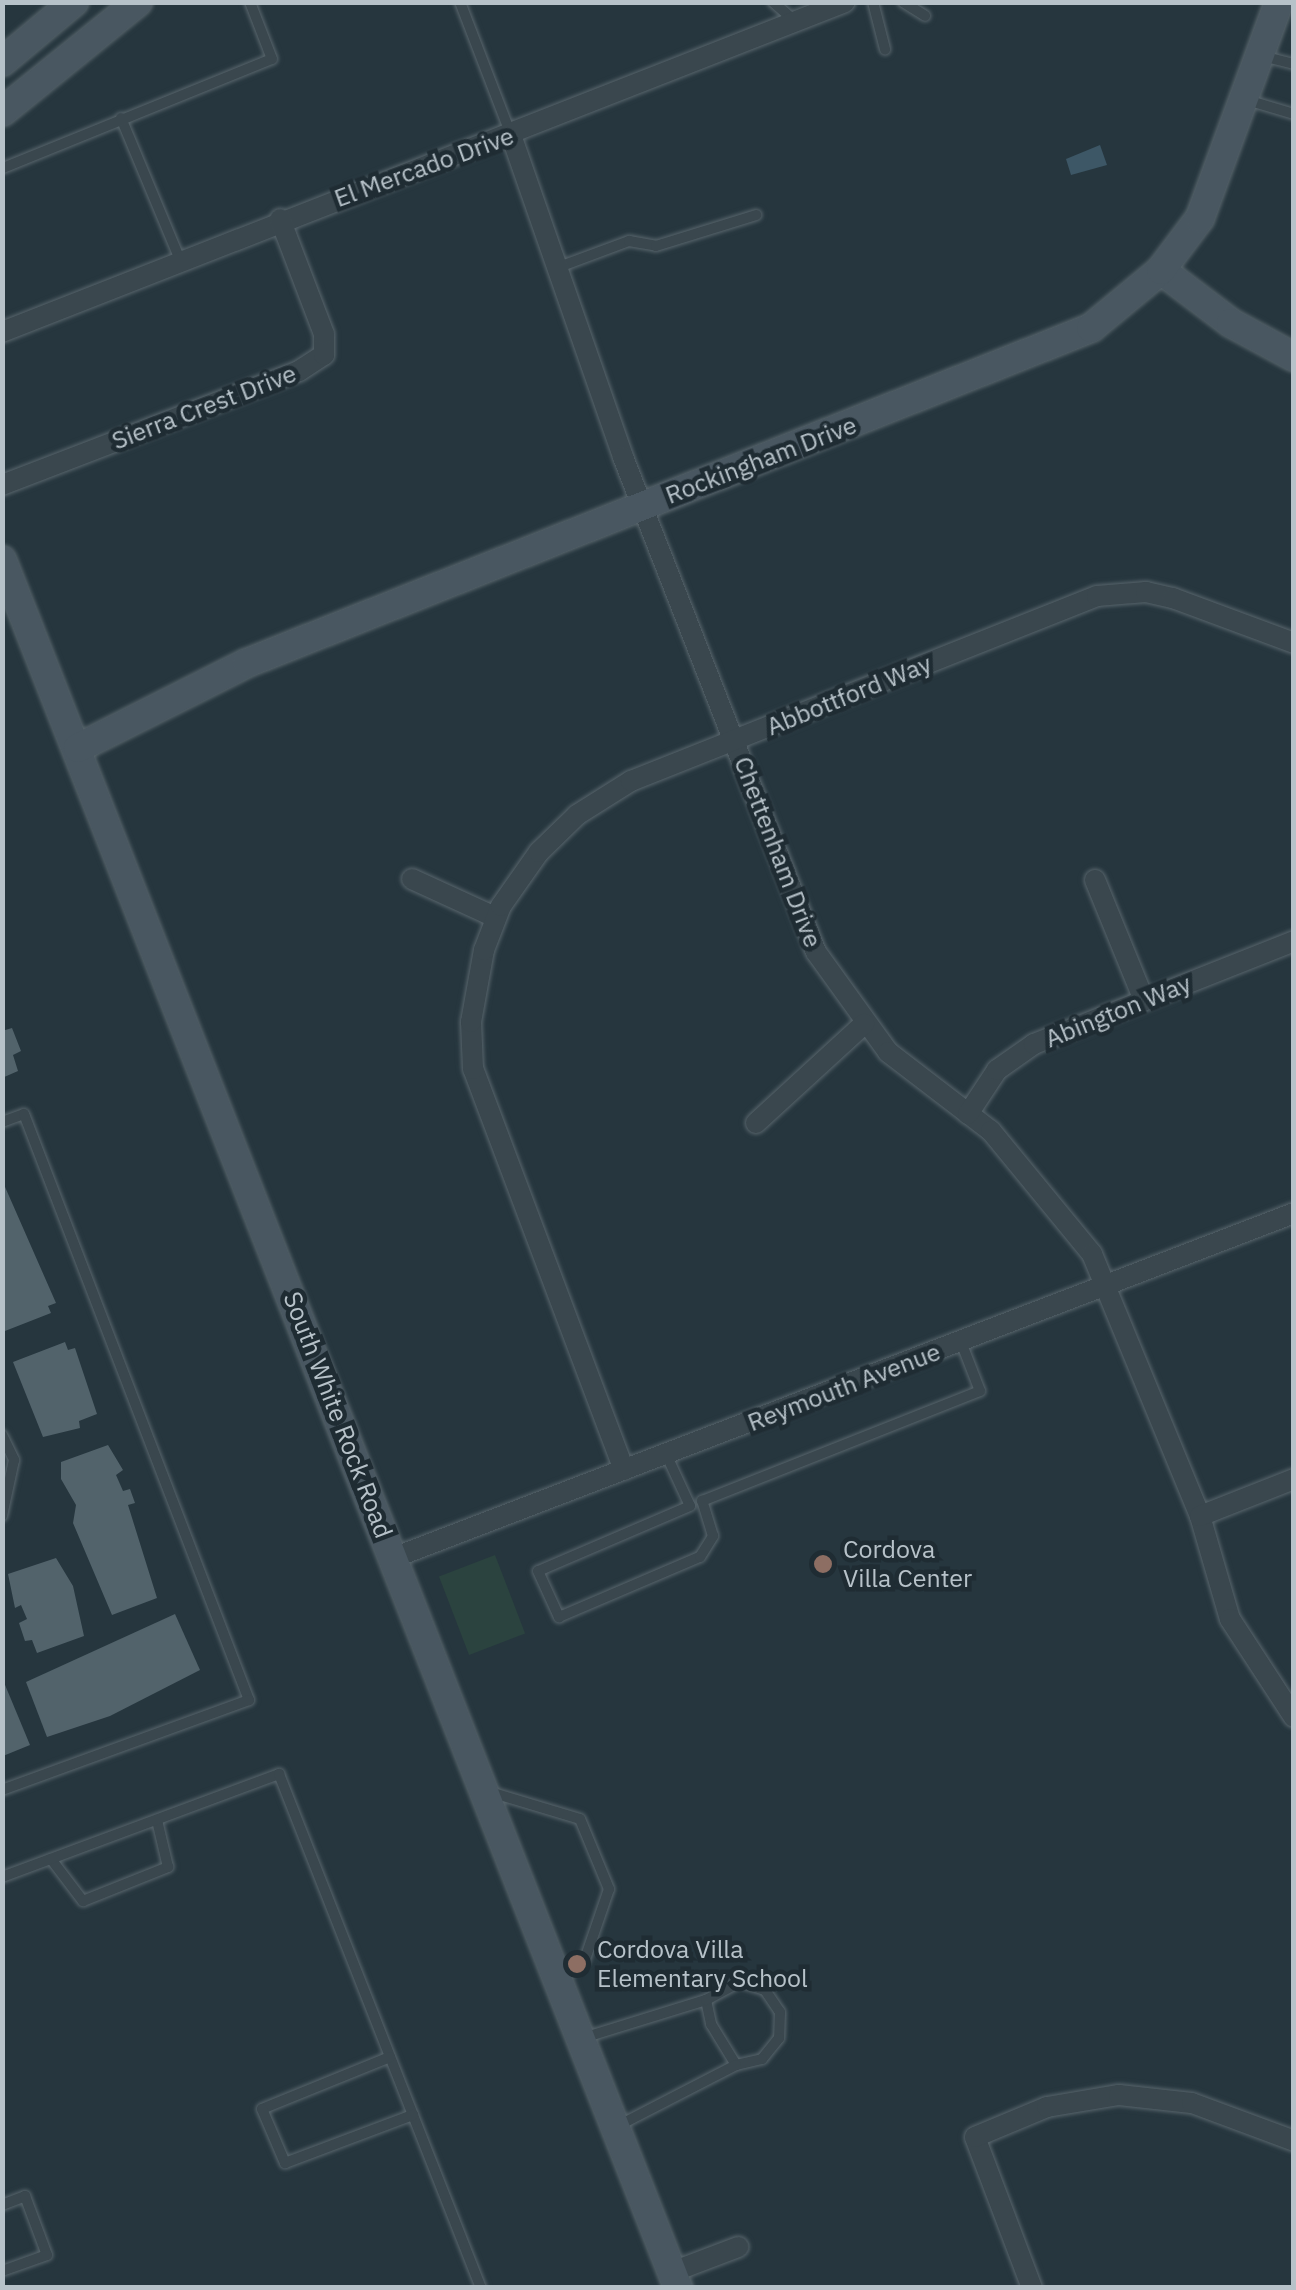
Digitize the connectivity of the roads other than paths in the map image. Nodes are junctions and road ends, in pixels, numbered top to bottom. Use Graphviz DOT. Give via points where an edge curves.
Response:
graph roads {
  1 [pos="74,2"];
  2 [pos="138,2"];
  3 [pos="250,2"];
  4 [pos="460,2"];
  5 [pos="773,2"];
  6 [pos="845,2"];
  7 [pos="872,2"];
  8 [pos="902,2"];
  9 [pos="1279,2"];
  10 [pos="926,16"];
  11 [pos="798,23"];
  12 [pos="885,49"];
  13 [pos="1261,56"];
  14 [pos="2,62"];
  15 [pos="1294,64"];
  16 [pos="1246,100"];
  17 [pos="2,112"];
  18 [pos="1294,114"];
  19 [pos="122,118"];
  20 [pos="511,136"];
  21 [pos="3,168"];
  22 [pos="756,215"];
  23 [pos="280,219"];
  24 [pos="182,262"];
  25 [pos="559,268"];
  26 [pos="1161,270"];
  27 [pos="2,332"];
  28 [pos="1294,357"];
  29 [pos="2,485"];
  30 [pos="643,506"];
  31 [pos="2,560"];
  32 [pos="1294,643"];
  33 [pos="735,741"];
  34 [pos="78,748"];
  35 [pos="412,879"];
  36 [pos="1094,880"];
  37 [pos="495,918"];
  38 [pos="1294,940"];
  39 [pos="1144,1000"];
  40 [pos="864,1024"];
  41 [pos="968,1114"];
  42 [pos="2,1122"];
  43 [pos="756,1123"];
  44 [pos="1294,1213"];
  45 [pos="1106,1288"];
  46 [pos="962,1342"];
  47 [pos="2,1435"];
  48 [pos="666,1454"];
  49 [pos="624,1470"];
  50 [pos="1294,1479"];
  51 [pos="702,1501"];
  52 [pos="690,1506"];
  53 [pos="2,1516"];
  54 [pos="1200,1516"];
  55 [pos="393,1558"];
  56 [pos="1294,1716"];
  57 [pos="2,1790"];
  58 [pos="484,1790"];
  59 [pos="157,1820"];
  60 [pos="51,1859"];
  61 [pos="2,1877"];
  62 [pos="558,1981"];
  63 [pos="706,2000"];
  64 [pos="580,2038"];
  65 [pos="390,2056"];
  66 [pos="736,2065"];
  67 [pos="413,2115"];
  68 [pos="616,2128"];
  69 [pos="1294,2141"];
  70 [pos="2,2205"];
  71 [pos="738,2247"];
  72 [pos="2,2271"];
  73 [pos="675,2280"];
  74 [pos="481,2288"];
  75 [pos="1032,2288"];
  1 -- 14 [label="street"];
  2 -- 17 [label="street"];
  3 -- 19 [label="lane" via="272,59"];
  4 -- 20 [label="lane, Chettenham Drive"];
  5 -- 11 [label="lane"];
  6 -- 11 [label="street, El Mercado Drive"];
  7 -- 12 [label="lane"];
  8 -- 10 [label="lane"];
  9 -- 13 [label="street, Rockingham Drive"];
  11 -- 20 [label="street, El Mercado Drive"];
  13 -- 15 [label="lane"];
  13 -- 16 [label="street, Rockingham Drive"];
  16 -- 18 [label="lane"];
  16 -- 26 [label="street, Rockingham Drive" via="1210,198"];
  19 -- 21 [label="lane"];
  19 -- 24 [label="lane"];
  20 -- 23 [label="street, El Mercado Drive"];
  20 -- 25 [label="street, Chettenham Drive"];
  22 -- 25 [label="lane" via="656,246 630,242"];
  23 -- 24 [label="street, El Mercado Drive"];
  23 -- 29 [label="street, Sierra Crest Drive" via="324,334 324,355 299,372"];
  24 -- 27 [label="street, El Mercado Drive"];
  25 -- 30 [label="street, Chettenham Drive"];
  26 -- 28 [label="street" via="1230,323"];
  26 -- 30 [label="street, Rockingham Drive" via="1115,310 1051,348"];
  30 -- 33 [label="street, Chettenham Drive"];
  30 -- 34 [label="street, Rockingham Drive" via="247,663"];
  31 -- 34 [label="street, South White Rock Road"];
  32 -- 33 [label="street, Abbottford Way" via="1172,598 1146,592 1097,596"];
  33 -- 37 [label="street, Abbottford Way" via="631,781 577,815 539,852"];
  33 -- 40 [label="street, Chettenham Drive" via="816,952"];
  34 -- 55 [label="street, South White Rock Road"];
  35 -- 37 [label="street"];
  36 -- 39 [label="street"];
  37 -- 49 [label="street, Abbottford Way" via="478,973 472,1069"];
  38 -- 39 [label="street, Abington Way"];
  39 -- 41 [label="street, Abington Way" via="1015,1056 982,1087"];
  40 -- 41 [label="street, Chettenham Drive" via="924,1084"];
  40 -- 43 [label="street"];
  41 -- 45 [label="street, Chettenham Drive" via="991,1130 1063,1213"];
  42 -- 57 [label="lane" via="24,1114 248,1700"];
  44 -- 45 [label="street, Reymouth Avenue"];
  45 -- 46 [label="street, Reymouth Avenue"];
  45 -- 54 [label="street, Chettenham Drive"];
  46 -- 48 [label="street, Reymouth Avenue"];
  46 -- 51 [label="lane" via="980,1391"];
  47 -- 53 [label="lane" via="14,1460"];
  48 -- 49 [label="street, Reymouth Avenue"];
  48 -- 52 [label="lane"];
  49 -- 55 [label="street, Reymouth Avenue"];
  50 -- 54 [label="street"];
  51 -- 52 [label="lane"];
  51 -- 52 [label="lane" via="713,1536 700,1557 559,1617 538,1571"];
  54 -- 56 [label="street, Chettenham Drive" via="1230,1619"];
  55 -- 58 [label="street, South White Rock Road"];
  58 -- 62 [label="street, South White Rock Road"];
  58 -- 62 [label="lane" via="580,1819 609,1889 585,1959"];
  59 -- 60 [label="lane"];
  59 -- 60 [label="lane" via="168,1867 83,1901"];
  59 -- 65 [label="lane" via="279,1774"];
  60 -- 61 [label="lane"];
  62 -- 64 [label="street, South White Rock Road"];
  63 -- 64 [label="lane"];
  63 -- 66 [label="lane" via="711,2024"];
  63 -- 66 [label="lane" via="740,1982 774,2000 779,2038 762,2058"];
  64 -- 68 [label="street, South White Rock Road"];
  65 -- 67 [label="lane"];
  65 -- 67 [label="lane" via="262,2110 285,2163"];
  66 -- 68 [label="lane"];
  67 -- 74 [label="lane"];
  68 -- 73 [label="street, South White Rock Road"];
  69 -- 75 [label="street" via="1192,2102 1119,2095 1047,2106 975,2136"];
  70 -- 72 [label="lane" via="24,2196 47,2254"];
  71 -- 73 [label="street, South White Rock Road"];
}
